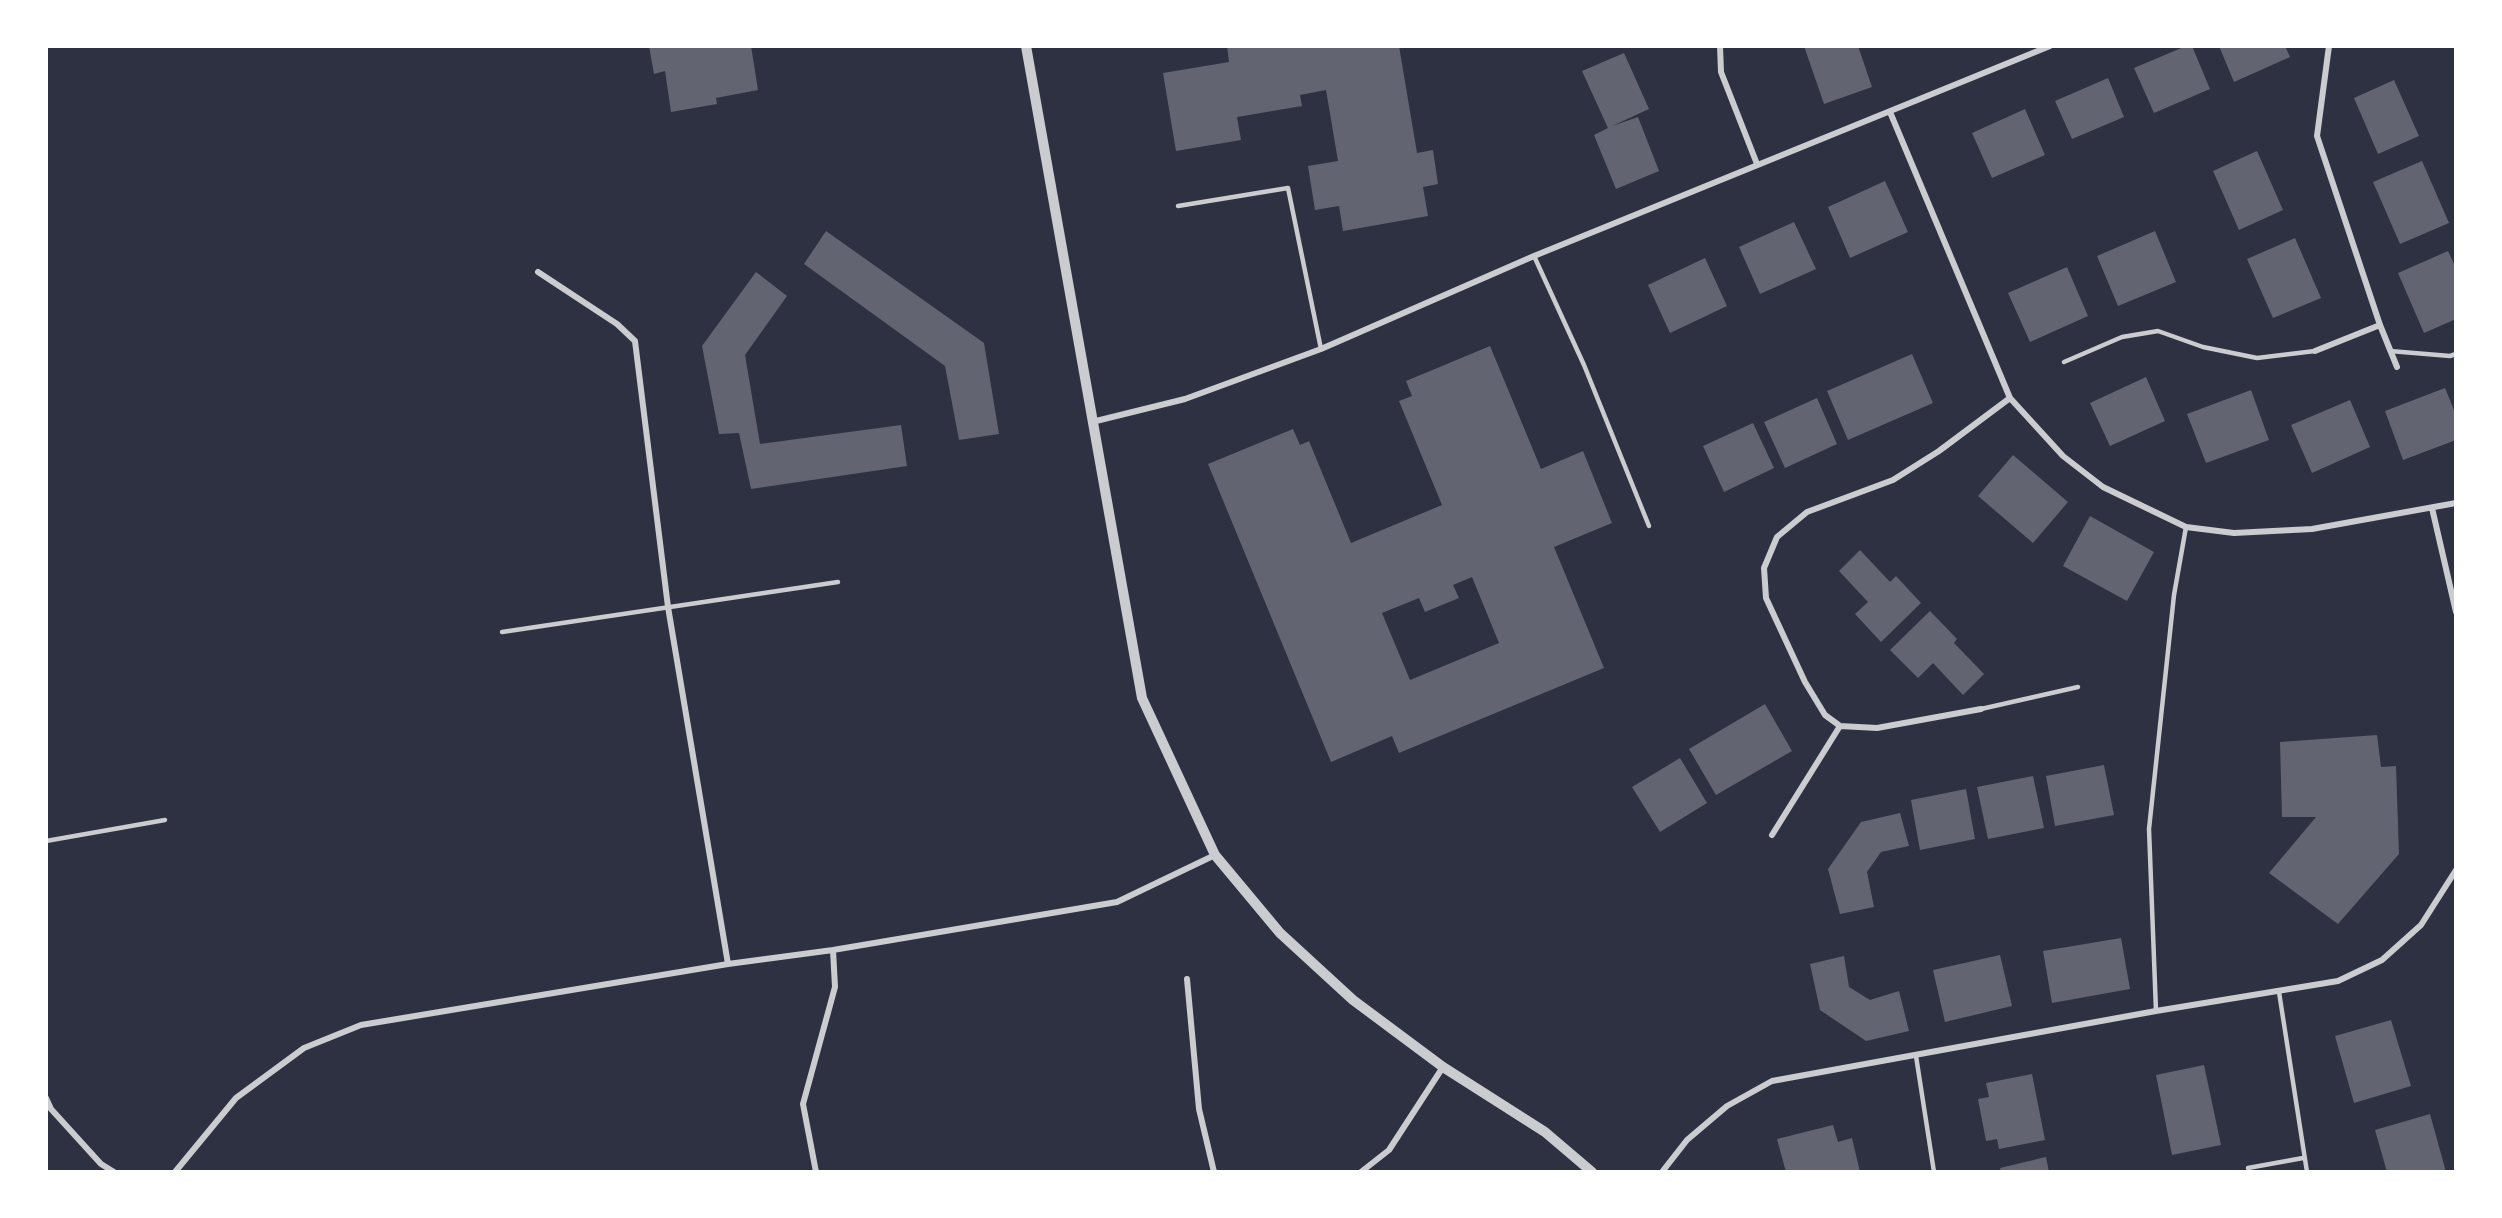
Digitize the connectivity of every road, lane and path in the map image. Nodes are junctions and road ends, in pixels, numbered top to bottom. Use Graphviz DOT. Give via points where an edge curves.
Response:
graph roads {
  1 [pos="1026,46"];
  2 [pos="1720,46"];
  3 [pos="2050,46"];
  4 [pos="2329,46"];
  5 [pos="1890,112"];
  6 [pos="1757,164"];
  7 [pos="1178,206"];
  8 [pos="1534,256"];
  9 [pos="538,272"];
  10 [pos="2380,325"];
  11 [pos="1321,349"];
  12 [pos="2315,351"];
  13 [pos="2390,351"];
  14 [pos="2456,354"];
  15 [pos="2064,362"];
  16 [pos="2397,367"];
  17 [pos="2010,398"];
  18 [pos="1091,422"];
  19 [pos="2456,503"];
  20 [pos="2432,508"];
  21 [pos="1649,526"];
  22 [pos="2186,527"];
  23 [pos="838,582"];
  24 [pos="668,607"];
  25 [pos="2456,612"];
  26 [pos="502,632"];
  27 [pos="2078,687"];
  28 [pos="1981,709"];
  29 [pos="1840,726"];
  30 [pos="165,820"];
  31 [pos="1772,835"];
  32 [pos="46,842"];
  33 [pos="1215,855"];
  34 [pos="2454,875"];
  35 [pos="833,950"];
  36 [pos="728,964"];
  37 [pos="1187,979"];
  38 [pos="2278,992"];
  39 [pos="2156,1011"];
  40 [pos="1916,1056"];
  41 [pos="1443,1067"];
  42 [pos="46,1098"];
  43 [pos="2303,1158"];
  44 [pos="2248,1168"];
  45 [pos="114,1172"];
  46 [pos="175,1172"];
  47 [pos="816,1172"];
  48 [pos="1214,1172"];
  49 [pos="1361,1172"];
  50 [pos="1592,1172"];
  51 [pos="1662,1172"];
  52 [pos="1935,1172"];
  53 [pos="2307,1172"];
  1 -- 18 [label="street"];
  2 -- 6 [label="street" via="1721,72"];
  3 -- 5 [label="street"];
  4 -- 10 [label="street" via="2317,136"];
  5 -- 6 [label="street"];
  5 -- 17 [label="street"];
  6 -- 8 [label="street"];
  7 -- 11 [label="lane" via="1288,188"];
  8 -- 11 [label="street"];
  8 -- 21 [label="lane" via="1584,365"];
  9 -- 24 [label="street" via="635,340"];
  10 -- 12 [label="street"];
  10 -- 13 [label="street"];
  11 -- 18 [label="street" via="1185,399"];
  12 -- 15 [label="lane" via="2257,358 2203,347 2158,331 2122,338"];
  13 -- 14 [label="lane"];
  13 -- 16 [label="street"];
  17 -- 22 [label="street" via="2063,456 2103,487"];
  17 -- 29 [label="street" via="1893,480 1807,512 1777,537 1764,568 1766,598 1805,682 1825,715"];
  18 -- 33 [label="street" via="1142,698"];
  19 -- 20 [label="street"];
  20 -- 22 [label="street" via="2312,529 2234,533"];
  20 -- 25 [label="street"];
  22 -- 39 [label="lane" via="2174,595 2150,828"];
  23 -- 24 [label="lane"];
  24 -- 26 [label="lane"];
  24 -- 36 [label="street"];
  27 -- 28 [label="lane"];
  28 -- 29 [label="street" via="1877,728"];
  29 -- 31 [label="street"];
  30 -- 32 [label="lane"];
  33 -- 35 [label="street" via="1117,902"];
  33 -- 41 [label="street" via="1280,933 1353,1000"];
  34 -- 38 [label="street" via="2421,925 2382,960 2338,981"];
  35 -- 36 [label="street"];
  35 -- 47 [label="street" via="835,987 803,1104"];
  36 -- 46 [label="street" via="361,1025 304,1048 236,1098"];
  37 -- 48 [label="street" via="1199,1109"];
  38 -- 39 [label="street"];
  38 -- 43 [label="lane"];
  39 -- 40 [label="street"];
  40 -- 51 [label="street" via="1772,1081 1727,1106 1686,1140"];
  40 -- 52 [label="lane"];
  41 -- 49 [label="street" via="1389,1150"];
  41 -- 50 [label="street" via="1545,1132"];
  42 -- 45 [label="street" via="101,1164"];
  43 -- 44 [label="lane"];
  43 -- 53 [label="lane"];
}
